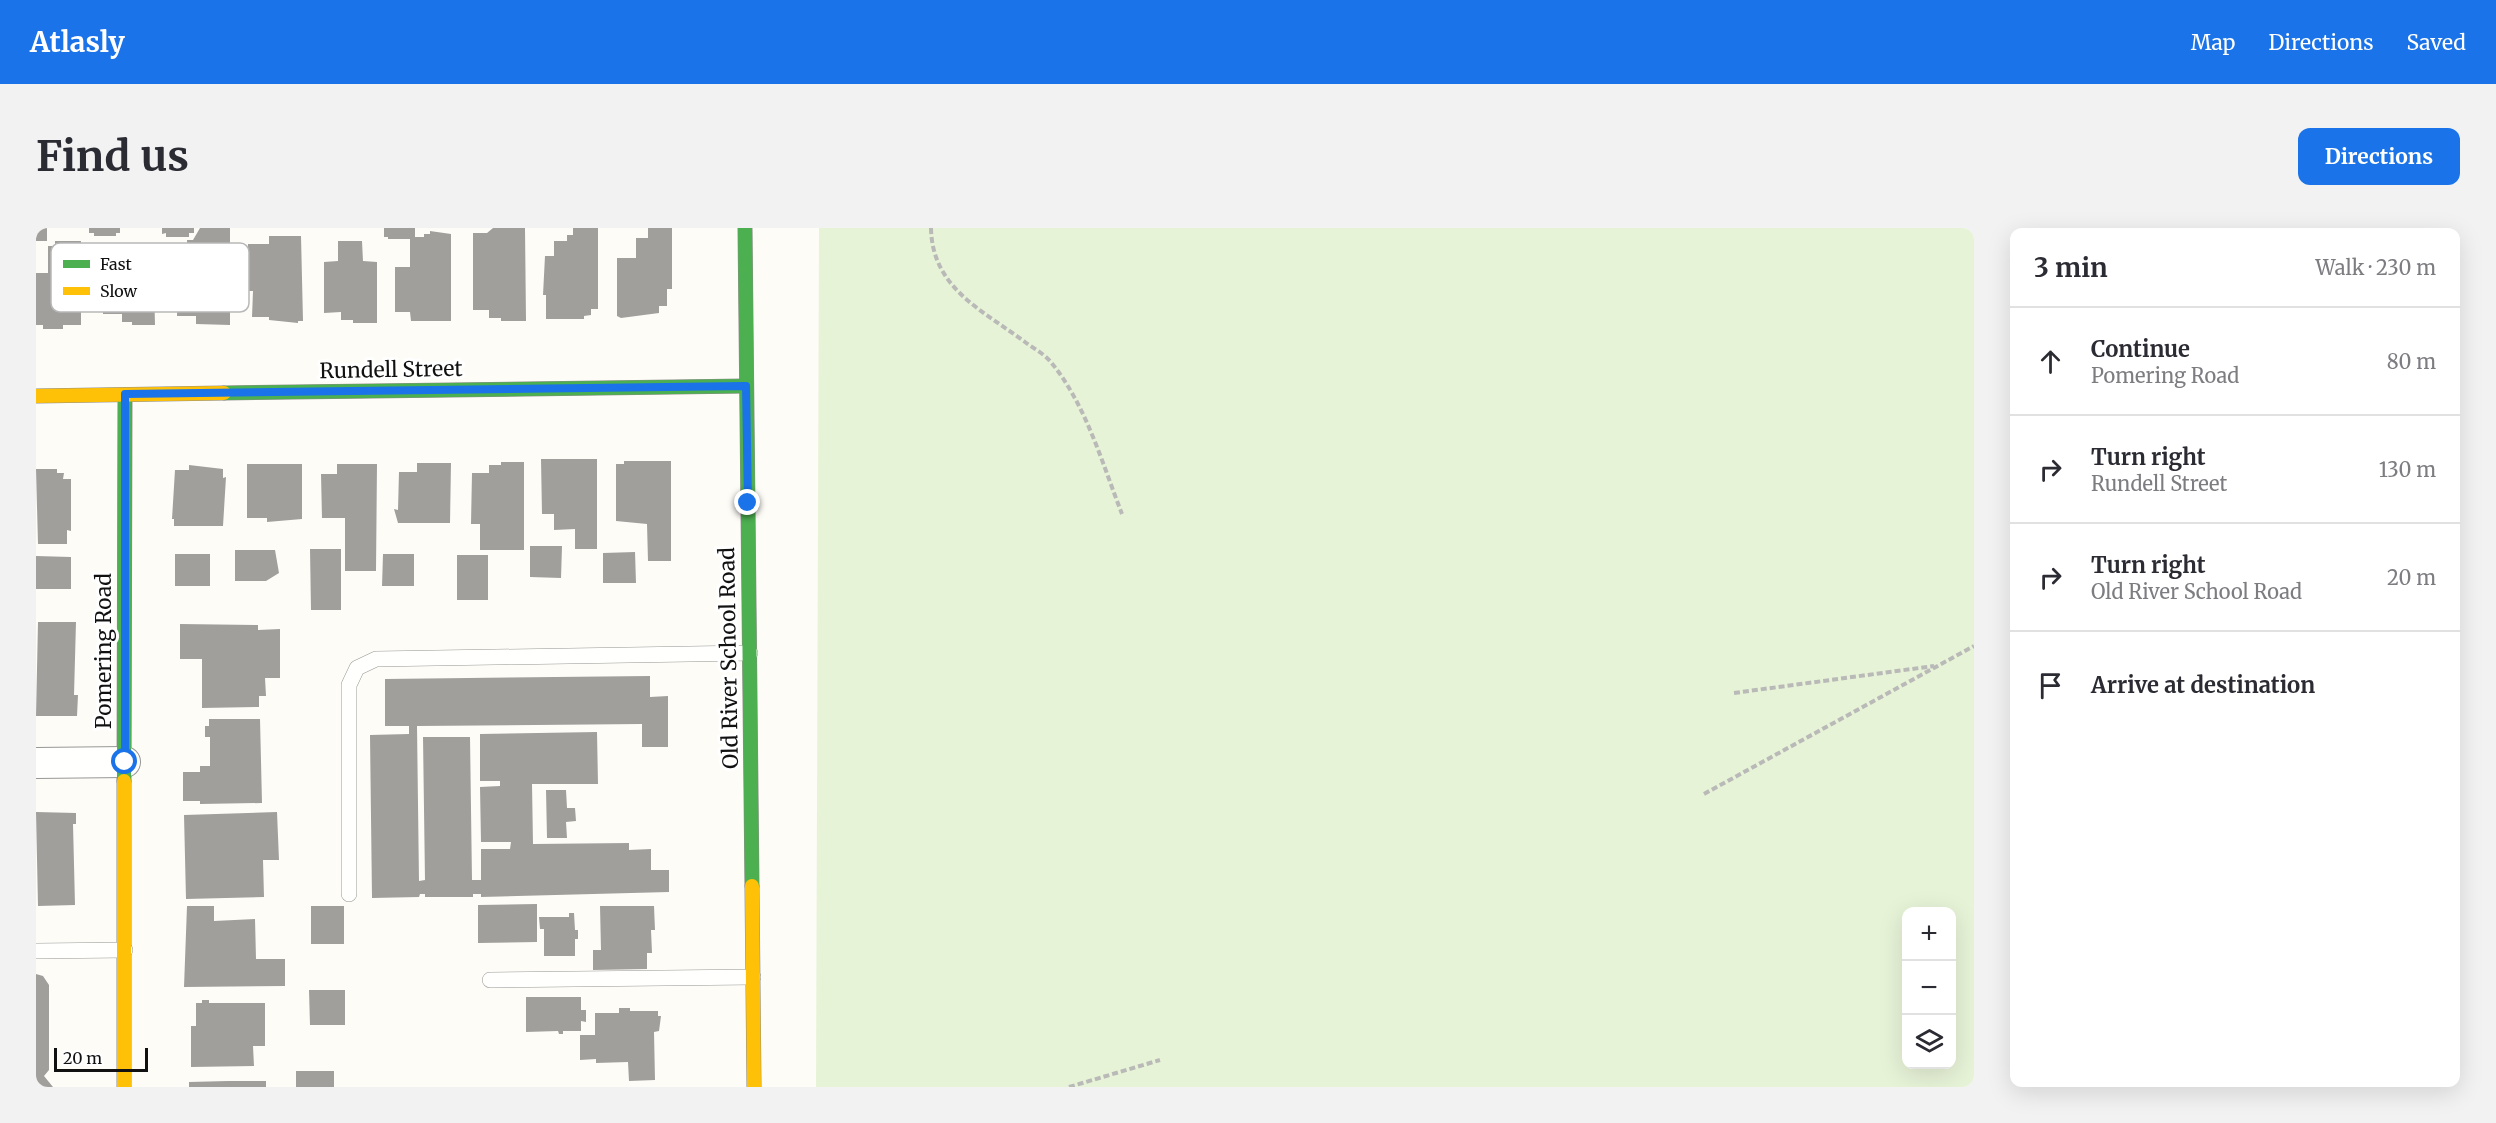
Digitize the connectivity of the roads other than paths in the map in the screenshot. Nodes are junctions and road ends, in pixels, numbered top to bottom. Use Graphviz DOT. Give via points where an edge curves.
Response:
graph roads {
  1 [pos="745,228"];
  2 [pos="746,386"];
  3 [pos="125,394"];
  4 [pos="36,396"];
  5 [pos="750,653"];
  6 [pos="125,762"];
  7 [pos="36,764"];
  8 [pos="349,894"];
  9 [pos="125,950"];
  10 [pos="36,951"];
  11 [pos="753,977"];
  12 [pos="490,980"];
  13 [pos="124,1087"];
  14 [pos="754,1087"];
  1 -- 2 [label="street, Old River School Road"];
  2 -- 3 [label="street, Rundell Street"];
  2 -- 5 [label="street, Old River School Road"];
  3 -- 4 [label="street, Rundell Street"];
  3 -- 6 [label="street, Pomering Road"];
  5 -- 8 [label="lane" via="376,659 357,668 349,685"];
  5 -- 11 [label="street, Old River School Road"];
  6 -- 7 [label="street"];
  6 -- 9 [label="street, Pomering Road"];
  9 -- 10 [label="lane"];
  9 -- 13 [label="street, Pomering Road"];
  11 -- 12 [label="lane"];
  11 -- 14 [label="street, Old River School Road"];
}
